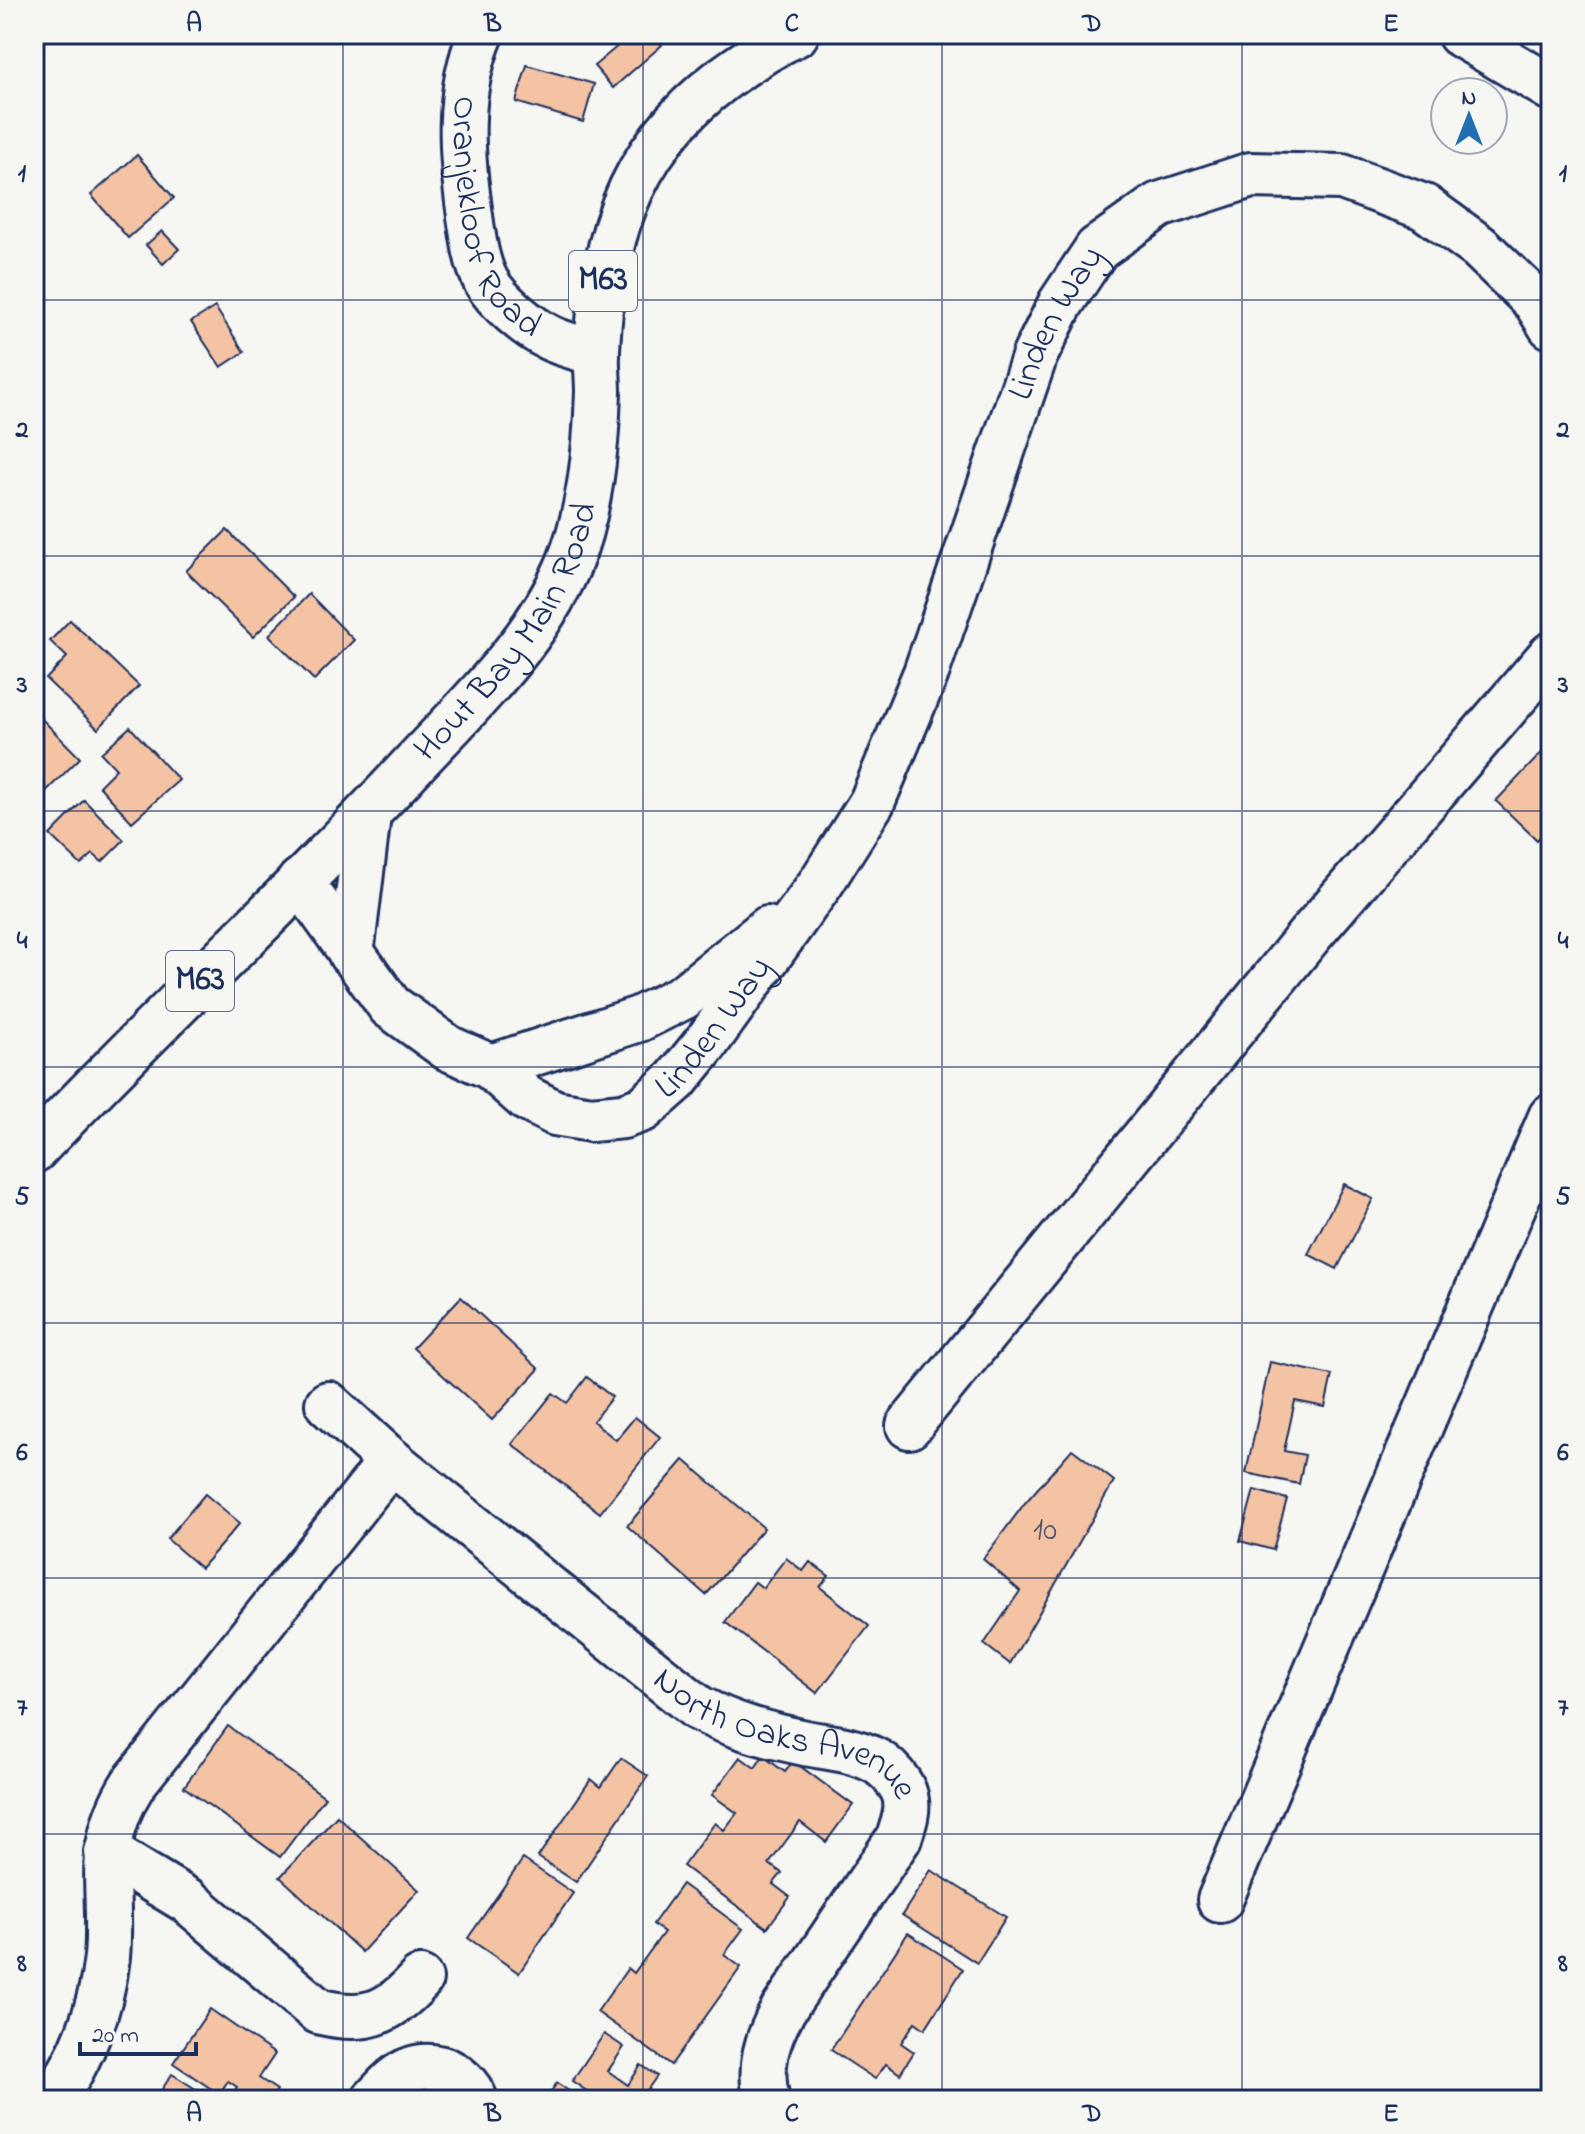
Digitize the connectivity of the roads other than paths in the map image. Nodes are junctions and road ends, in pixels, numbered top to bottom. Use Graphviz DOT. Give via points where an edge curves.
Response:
graph roads {
  1 [pos="481,34"];
  2 [pos="796,34"];
  3 [pos="1460,34"];
  4 [pos="1551,88"];
  5 [pos="1551,326"];
  6 [pos="597,354"];
  7 [pos="1551,655"];
  8 [pos="368,815"];
  9 [pos="300,881"];
  10 [pos="821,883"];
  11 [pos="351,954"];
  12 [pos="668,1004"];
  13 [pos="706,1043"];
  14 [pos="491,1067"];
  15 [pos="1551,1117"];
  16 [pos="34,1150"];
  17 [pos="328,1404"];
  18 [pos="909,1426"];
  19 [pos="391,1461"];
  20 [pos="107,1852"];
  21 [pos="1220,1900"];
  22 [pos="420,1979"];
  23 [pos="53,2100"];
  24 [pos="374,2100"];
  25 [pos="475,2100"];
  26 [pos="767,2100"];
  1 -- 6 [label="street, Oranjekloof Road" via="463,100 461,156 475,248 486,282 512,312 549,337"];
  2 -- 6 [label="street, Hout Bay Main Road / M63" via="719,81 674,121 644,162 621,213 603,278"];
  3 -- 4 [label="street"];
  5 -- 10 [label="street, Linden Way" via="1536,302 1479,247 1424,207 1342,177 1251,175 1159,205 1097,249 1035,355 899,741 872,802"];
  6 -- 8 [label="street, Hout Bay Main Road / M63" via="592,470 578,536 556,589 498,673"];
  7 -- 18 [label="street" via="1309,936"];
  8 -- 9 [label="street, Hout Bay Main Road / M63"];
  8 -- 11 [label="street"];
  9 -- 11 [label="street, Linden Way"];
  9 -- 16 [label="street, Hout Bay Main Road / M63"];
  10 -- 12 [label="street, Linden Way" via="733,959"];
  10 -- 13 [label="street, Linden Way"];
  11 -- 14 [label="street, Linden Way" via="390,1006 448,1048"];
  12 -- 13 [label="street"];
  12 -- 14 [label="street, Linden Way" via="639,1019"];
  13 -- 14 [label="street, Linden Way" via="676,1080 643,1109 623,1116 591,1119 555,1113 526,1098"];
  15 -- 21 [label="street"];
  17 -- 19 [label="street, North Oaks Avenue"];
  19 -- 20 [label="street" via="133,1784 119,1807"];
  19 -- 26 [label="street, North Oaks Avenue" via="698,1708 755,1731 874,1760 899,1785 906,1799 899,1838 772,2030 764,2054"];
  20 -- 22 [label="street" via="188,1901 318,2011 343,2018 367,2016 407,1994"];
  20 -- 23 [label="street" via="109,1906 101,1995 74,2068"];
  24 -- 25 [label="street" via="399,2075 428,2066 455,2074"];
}
